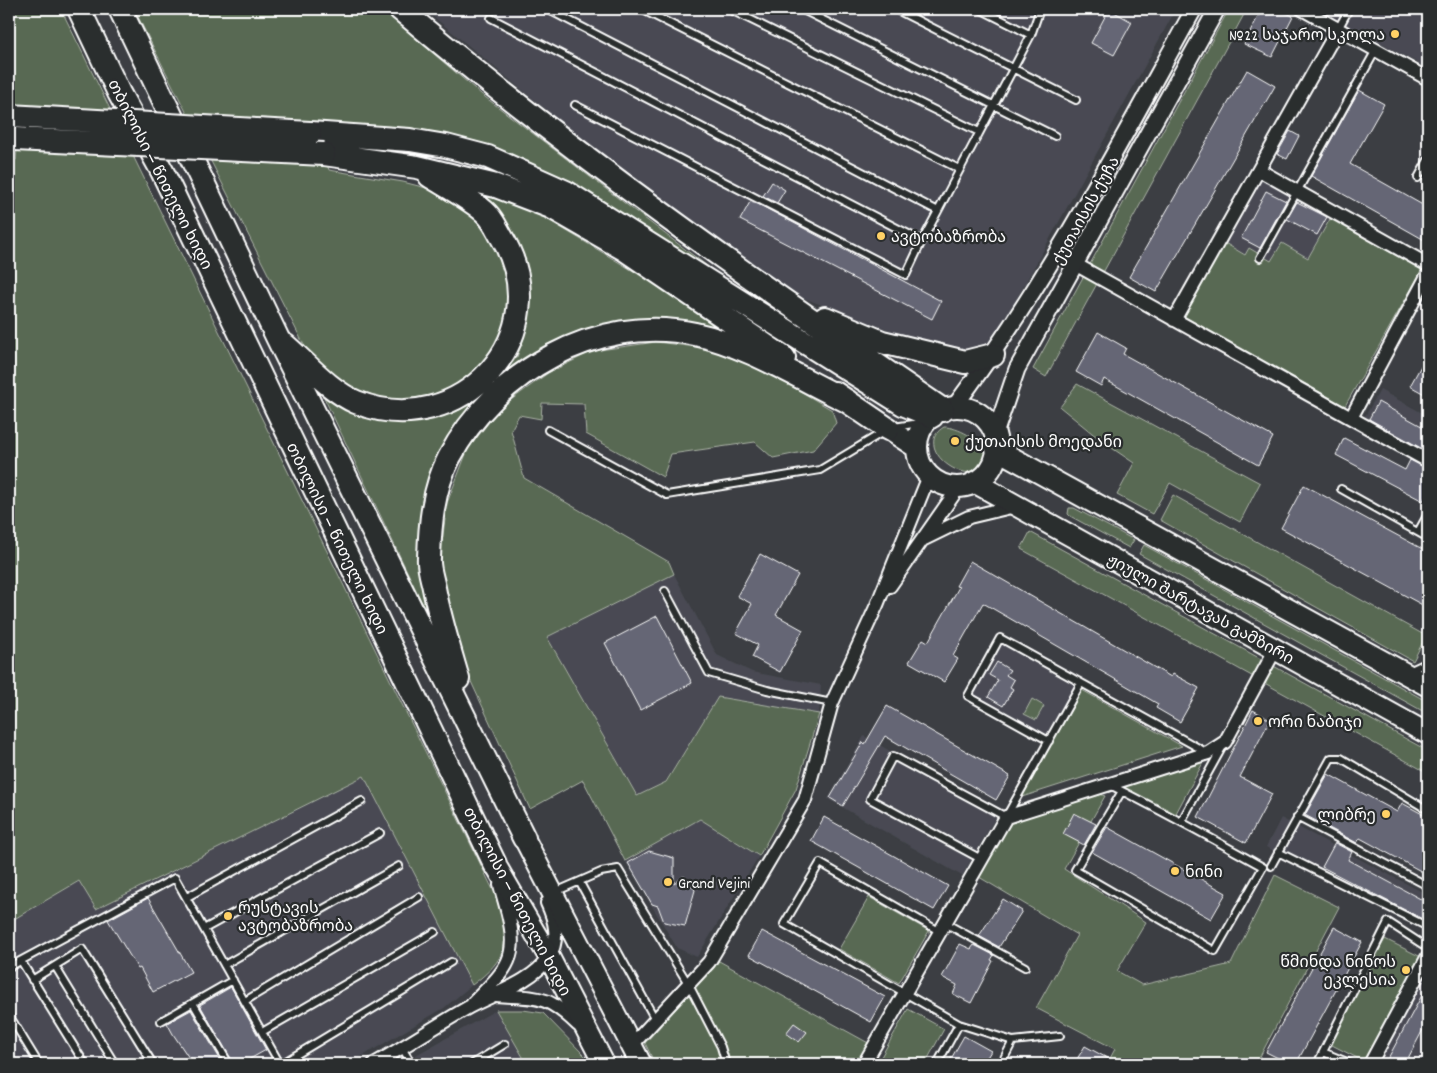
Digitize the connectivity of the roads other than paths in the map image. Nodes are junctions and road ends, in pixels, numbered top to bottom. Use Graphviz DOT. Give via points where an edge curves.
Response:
graph roads {
  1 [pos="79,9"];
  2 [pos="120,9"];
  3 [pos="400,9"];
  4 [pos="546,9"];
  5 [pos="641,9"];
  6 [pos="729,9"];
  7 [pos="801,9"];
  8 [pos="895,9"];
  9 [pos="980,9"];
  10 [pos="1040,9"];
  11 [pos="1194,9"];
  12 [pos="1217,9"];
  13 [pos="1302,9"];
  14 [pos="1349,9"];
  15 [pos="490,18"];
  16 [pos="1338,29"];
  17 [pos="1031,35"];
  18 [pos="1376,50"];
  19 [pos="1013,68"];
  20 [pos="1428,79"];
  21 [pos="1076,100"];
  22 [pos="994,104"];
  23 [pos="576,105"];
  24 [pos="9,116"];
  25 [pos="979,132"];
  26 [pos="1055,136"];
  27 [pos="12,139"];
  28 [pos="1428,160"];
  29 [pos="417,167"];
  30 [pos="960,170"];
  31 [pos="1259,170"];
  32 [pos="1418,178"];
  33 [pos="1297,191"];
  34 [pos="938,211"];
  35 [pos="922,241"];
  36 [pos="1057,254"];
  37 [pos="1260,258"];
  38 [pos="1075,264"];
  39 [pos="1428,264"];
  40 [pos="1428,274"];
  41 [pos="781,300"];
  42 [pos="1174,320"];
  43 [pos="278,339"];
  44 [pos="993,355"];
  45 [pos="847,401"];
  46 [pos="939,414"];
  47 [pos="1351,418"];
  48 [pos="888,429"];
  49 [pos="548,430"];
  50 [pos="996,441"];
  51 [pos="917,448"];
  52 [pos="1428,461"];
  53 [pos="929,476"];
  54 [pos="966,485"];
  55 [pos="1340,489"];
  56 [pos="1015,506"];
  57 [pos="1428,514"];
  58 [pos="1418,532"];
  59 [pos="1428,538"];
  60 [pos="924,539"];
  61 [pos="665,591"];
  62 [pos="877,605"];
  63 [pos="1276,650"];
  64 [pos="1428,662"];
  65 [pos="1404,673"];
  66 [pos="1081,683"];
  67 [pos="1428,686"];
  68 [pos="832,703"];
  69 [pos="1428,734"];
  70 [pos="474,738"];
  71 [pos="1049,741"];
  72 [pos="1225,742"];
  73 [pos="1208,753"];
  74 [pos="1108,784"];
  75 [pos="1122,791"];
  76 [pos="362,802"];
  77 [pos="1428,810"];
  78 [pos="1006,817"];
  79 [pos="1297,817"];
  80 [pos="1181,822"];
  81 [pos="380,833"];
  82 [pos="524,838"];
  83 [pos="1278,852"];
  84 [pos="981,859"];
  85 [pos="495,864"];
  86 [pos="399,866"];
  87 [pos="1271,866"];
  88 [pos="580,883"];
  89 [pos="1428,886"];
  90 [pos="552,894"];
  91 [pos="186,897"];
  92 [pos="419,897"];
  93 [pos="941,927"];
  94 [pos="1428,927"];
  95 [pos="204,929"];
  96 [pos="435,932"];
  97 [pos="1428,948"];
  98 [pos="1428,956"];
  99 [pos="549,957"];
  100 [pos="21,961"];
  101 [pos="451,962"];
  102 [pos="224,965"];
  103 [pos="55,966"];
  104 [pos="9,967"];
  105 [pos="1025,967"];
  106 [pos="1425,970"];
  107 [pos="32,980"];
  108 [pos="233,980"];
  109 [pos="688,985"];
  110 [pos="904,993"];
  111 [pos="496,995"];
  112 [pos="245,1001"];
  113 [pos="193,1003"];
  114 [pos="470,1006"];
  115 [pos="9,1015"];
  116 [pos="162,1021"];
  117 [pos="656,1021"];
  118 [pos="959,1024"];
  119 [pos="262,1032"];
  120 [pos="588,1035"];
  121 [pos="1060,1036"];
  122 [pos="1013,1041"];
  123 [pos="504,1044"];
  124 [pos="632,1046"];
  125 [pos="402,1048"];
  126 [pos="1323,1052"];
  127 [pos="39,1064"];
  128 [pos="85,1064"];
  129 [pos="115,1064"];
  130 [pos="153,1064"];
  131 [pos="229,1064"];
  132 [pos="280,1064"];
  133 [pos="374,1064"];
  134 [pos="412,1064"];
  135 [pos="472,1064"];
  136 [pos="604,1064"];
  137 [pos="641,1064"];
  138 [pos="726,1064"];
  139 [pos="864,1064"];
  140 [pos="937,1064"];
  141 [pos="1001,1064"];
  142 [pos="1317,1064"];
  143 [pos="1352,1064"];
  144 [pos="1370,1064"];
  1 -- 85 [label="highway, თბილისი — წითელი ხიდი" via="119,93 162,171"];
  2 -- 43 [label="highway, თბილისი — წითელი ხიდი"];
  3 -- 41 [label="highway" via="490,84"];
  4 -- 34 [label="lane"];
  5 -- 30 [label="lane"];
  6 -- 25 [label="lane"];
  7 -- 22 [label="lane"];
  8 -- 19 [label="lane"];
  9 -- 17 [label="lane"];
  10 -- 17 [label="lane"];
  11 -- 36 [label="street, ქუთაისის ქუჩა"];
  12 -- 38 [label="street, ქუთაისის ქუჩა"];
  13 -- 16 [label="street"];
  14 -- 16 [label="lane"];
  15 -- 35 [label="lane"];
  16 -- 18 [label="street"];
  16 -- 31 [label="street"];
  17 -- 19 [label="lane"];
  18 -- 20 [label="street"];
  18 -- 33 [label="lane"];
  19 -- 21 [label="lane"];
  19 -- 22 [label="lane"];
  22 -- 25 [label="lane"];
  22 -- 26 [label="lane"];
  23 -- 35 [label="lane" via="906,275"];
  24 -- 46 [label="highway, bridge" via="410,140 488,157 566,192 903,404"];
  25 -- 30 [label="lane"];
  27 -- 29 [label="highway, bridge" via="324,154"];
  28 -- 32 [label="lane"];
  29 -- 43 [label="highway" via="487,214 511,252 517,274 518,306 510,342 497,365 481,382 455,399 428,409 373,407 339,392"];
  29 -- 45 [label="highway" via="496,186 551,207 624,250"];
  30 -- 34 [label="lane"];
  31 -- 33 [label="street"];
  31 -- 42 [label="street"];
  33 -- 37 [label="lane"];
  33 -- 39 [label="street"];
  34 -- 35 [label="lane"];
  36 -- 38 [label="street"];
  36 -- 44 [label="street, ქუთაისის ქუჩა"];
  38 -- 42 [label="street"];
  38 -- 50 [label="street, ქუთაისის ქუჩა" via="1017,369"];
  40 -- 47 [label="street"];
  41 -- 44 [label="highway" via="882,342 965,362"];
  41 -- 46 [label="highway"];
  42 -- 47 [label="street"];
  43 -- 70 [label="highway, თბილისი — წითელი ხიდი"];
  44 -- 46 [label="street, ქუთაისის ქუჩა"];
  45 -- 48 [label="highway"];
  45 -- 70 [label="highway" via="726,343 694,334 651,330 620,333 584,342 524,373 496,395 475,417 448,459 437,487 431,517 428,561 442,627"];
  46 -- 48 [label="lane"];
  46 -- 50 [label="main road" via="971,410 986,419"];
  46 -- 51 [label="main road" via="919,434"];
  47 -- 52 [label="street"];
  48 -- 49 [label="lane" via="820,470 667,495"];
  48 -- 51 [label="main road"];
  50 -- 54 [label="main road" via="990,469 982,478"];
  50 -- 65 [label="main road"];
  51 -- 53 [label="main road" via="920,463"];
  53 -- 54 [label="main road" via="943,485"];
  53 -- 62 [label="street"];
  54 -- 56 [label="main road, ჟიული შარტავას გამზირი"];
  54 -- 60 [label="street"];
  55 -- 58 [label="lane"];
  56 -- 60 [label="street" via="968,517"];
  56 -- 63 [label="main road, ჟიული შარტავას გამზირი"];
  57 -- 58 [label="lane"];
  58 -- 59 [label="lane"];
  60 -- 62 [label="street"];
  61 -- 68 [label="lane" via="709,673 766,690"];
  62 -- 68 [label="street"];
  63 -- 69 [label="main road, ჟიული შარტავას გამზირი"];
  63 -- 72 [label="street"];
  64 -- 65 [label="lane"];
  65 -- 67 [label="main road"];
  66 -- 71 [label="lane"];
  66 -- 71 [label="lane" via="1000,638 968,696"];
  66 -- 73 [label="lane"];
  68 -- 109 [label="street" via="805,800 730,929 709,962"];
  70 -- 82 [label="highway, თბილისი — წითელი ხიდი"];
  71 -- 78 [label="lane"];
  72 -- 73 [label="street"];
  72 -- 80 [label="lane"];
  73 -- 74 [label="street"];
  74 -- 75 [label="lane"];
  74 -- 78 [label="street"];
  75 -- 80 [label="lane"];
  75 -- 80 [label="lane" via="1075,870 1215,951 1264,867"];
  76 -- 91 [label="lane"];
  77 -- 79 [label="lane" via="1340,758 1331,758"];
  78 -- 84 [label="street"];
  78 -- 84 [label="lane" via="893,756 870,799"];
  79 -- 83 [label="lane"];
  79 -- 89 [label="lane"];
  81 -- 95 [label="lane"];
  82 -- 90 [label="main road, თბილისი — წითელი ხიდი"];
  82 -- 99 [label="street" via="535,878 554,918 556,931"];
  83 -- 87 [label="lane"];
  83 -- 94 [label="lane"];
  84 -- 93 [label="street"];
  85 -- 99 [label="main road, თბილისი — წითელი ხიდი"];
  85 -- 114 [label="street" via="512,948 499,976"];
  86 -- 102 [label="lane"];
  88 -- 90 [label="lane"];
  88 -- 109 [label="lane" via="601,872 618,869"];
  88 -- 117 [label="lane"];
  90 -- 124 [label="main road, თბილისი — წითელი ხიდი"];
  91 -- 95 [label="lane"];
  91 -- 100 [label="lane" via="176,878"];
  92 -- 112 [label="lane"];
  93 -- 105 [label="lane"];
  93 -- 110 [label="street"];
  93 -- 110 [label="lane" via="820,863 784,924"];
  95 -- 102 [label="lane"];
  96 -- 119 [label="lane"];
  97 -- 126 [label="lane" via="1388,922"];
  98 -- 106 [label="street"];
  99 -- 111 [label="street" via="534,972"];
  99 -- 120 [label="main road, თბილისი — წითელი ხიდი"];
  100 -- 104 [label="lane"];
  100 -- 107 [label="lane"];
  101 -- 132 [label="lane"];
  102 -- 108 [label="lane"];
  103 -- 107 [label="lane"];
  103 -- 129 [label="lane"];
  103 -- 130 [label="lane" via="82,950"];
  106 -- 144 [label="street"];
  107 -- 128 [label="lane"];
  108 -- 112 [label="lane"];
  108 -- 113 [label="lane"];
  109 -- 117 [label="street"];
  109 -- 138 [label="lane" via="722,1047"];
  110 -- 118 [label="lane"];
  110 -- 139 [label="street"];
  111 -- 114 [label="street"];
  111 -- 120 [label="street" via="543,998 566,1013"];
  112 -- 119 [label="lane"];
  113 -- 116 [label="lane"];
  113 -- 131 [label="lane"];
  114 -- 125 [label="street"];
  115 -- 127 [label="lane"];
  117 -- 124 [label="street"];
  118 -- 122 [label="lane"];
  118 -- 140 [label="lane"];
  119 -- 132 [label="lane"];
  120 -- 136 [label="main road, თბილისი — წითელი ხიდი"];
  121 -- 122 [label="lane"];
  122 -- 141 [label="lane"];
  123 -- 135 [label="lane"];
  124 -- 137 [label="main road, თბილისი — წითელი ხიდი"];
  125 -- 133 [label="street"];
  125 -- 134 [label="lane"];
  126 -- 142 [label="lane"];
  126 -- 143 [label="lane"];
}
